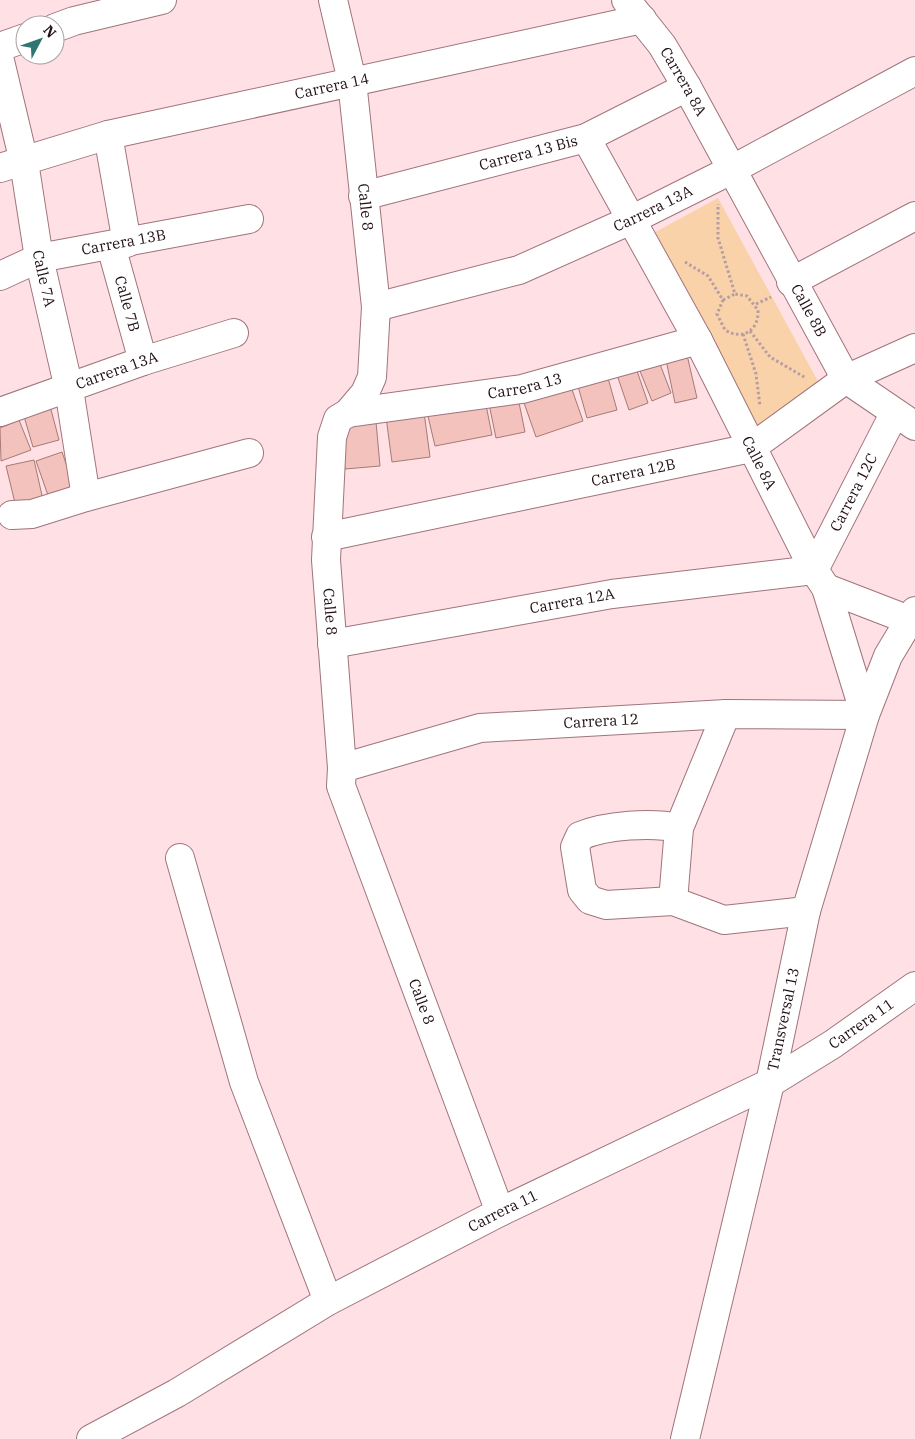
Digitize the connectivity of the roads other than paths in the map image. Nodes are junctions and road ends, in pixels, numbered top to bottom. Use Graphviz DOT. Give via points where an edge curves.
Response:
graph roads {
  1 [pos="162,0"];
  2 [pos="333,0"];
  3 [pos="634,9"];
  4 [pos="65,24"];
  5 [pos="15,42"];
  6 [pos="0,48"];
  7 [pos="0,61"];
  8 [pos="914,76"];
  9 [pos="352,82"];
  10 [pos="687,87"];
  11 [pos="108,135"];
  12 [pos="586,138"];
  13 [pos="12,165"];
  14 [pos="731,170"];
  15 [pos="363,196"];
  16 [pos="915,216"];
  17 [pos="249,219"];
  18 [pos="631,220"];
  19 [pos="119,245"];
  20 [pos="39,258"];
  21 [pos="0,276"];
  22 [pos="782,289"];
  23 [pos="376,307"];
  24 [pos="234,333"];
  25 [pos="698,340"];
  26 [pos="915,348"];
  27 [pos="143,360"];
  28 [pos="846,379"];
  29 [pos="69,389"];
  30 [pos="0,412"];
  31 [pos="348,413"];
  32 [pos="905,420"];
  33 [pos="751,448"];
  34 [pos="249,453"];
  35 [pos="86,497"];
  36 [pos="12,515"];
  37 [pos="326,537"];
  38 [pos="820,579"];
  39 [pos="912,616"];
  40 [pos="332,644"];
  41 [pos="726,714"];
  42 [pos="866,715"];
  43 [pos="342,768"];
  44 [pos="679,828"];
  45 [pos="180,858"];
  46 [pos="673,901"];
  47 [pos="806,911"];
  48 [pos="915,986"];
  49 [pos="770,1083"];
  50 [pos="500,1212"];
  51 [pos="328,1301"];
  52 [pos="91,1439"];
  53 [pos="685,1439"];
  1 -- 4 [label="street"];
  2 -- 9 [label="street, Calle 8"];
  3 -- 9 [label="street, Carrera 14"];
  3 -- 10 [label="street, Carrera 8A"];
  5 -- 6 [label="street"];
  7 -- 13 [label="street, Calle 7A"];
  8 -- 14 [label="street, Carrera 13A"];
  9 -- 11 [label="street, Carrera 14"];
  9 -- 15 [label="street, Calle 8"];
  10 -- 12 [label="street, Carrera 13 Bis"];
  10 -- 14 [label="street, Carrera 8A"];
  11 -- 13 [label="street, Carrera 14"];
  11 -- 19 [label="street, Calle 7B"];
  12 -- 15 [label="street, Carrera 13 Bis"];
  12 -- 18 [label="street, Calle 8A"];
  13 -- 20 [label="street, Calle 7A"];
  14 -- 18 [label="street, Carrera 13A"];
  14 -- 22 [label="street, Calle 8B"];
  15 -- 23 [label="street, Calle 8"];
  16 -- 22 [label="street"];
  17 -- 19 [label="street, Carrera 13B"];
  18 -- 23 [label="street, Carrera 13A" via="519,270"];
  18 -- 25 [label="street, Calle 8A"];
  19 -- 20 [label="street, Carrera 13B"];
  19 -- 27 [label="street, Calle 7B"];
  20 -- 21 [label="street, Carrera 13B"];
  20 -- 29 [label="street, Calle 7A"];
  22 -- 28 [label="street, Calle 8B"];
  23 -- 31 [label="street, Calle 8" via="372,377 365,393"];
  24 -- 27 [label="street, Carrera 13A"];
  25 -- 31 [label="street, Carrera 13" via="522,389"];
  25 -- 33 [label="street, Calle 8A"];
  26 -- 28 [label="street, Carrera 12B"];
  27 -- 29 [label="street, Carrera 13A"];
  28 -- 32 [label="street, Calle 8B"];
  28 -- 33 [label="street, Carrera 12B"];
  29 -- 30 [label="street, Carrera 13A"];
  29 -- 35 [label="street, Calle 7A"];
  31 -- 37 [label="street, Calle 8" via="338,419 332,437"];
  32 -- 38 [label="street, Carrera 12C"];
  33 -- 37 [label="street, Carrera 12B"];
  33 -- 38 [label="street, Calle 8A"];
  34 -- 35 [label="street"];
  35 -- 36 [label="street" via="32,514"];
  37 -- 40 [label="street, Calle 8"];
  38 -- 39 [label="street"];
  38 -- 40 [label="street, Carrera 12A" via="612,594"];
  38 -- 42 [label="street, Calle 8A"];
  39 -- 42 [label="street, Transversal 13" via="888,656"];
  40 -- 43 [label="street, Calle 8"];
  41 -- 42 [label="street, Carrera 12"];
  41 -- 43 [label="street, Carrera 12" via="480,728"];
  41 -- 44 [label="street"];
  42 -- 47 [label="street, Transversal 13"];
  43 -- 50 [label="street, Calle 8" via="341,786"];
  44 -- 46 [label="street"];
  44 -- 46 [label="street" via="661,824 593,830 580,836 575,847 582,890 590,900 606,904"];
  45 -- 51 [label="street" via="244,1082"];
  46 -- 47 [label="street" via="724,920"];
  47 -- 49 [label="street, Transversal 13"];
  48 -- 49 [label="street, Carrera 11" via="833,1044"];
  49 -- 50 [label="street, Carrera 11"];
  49 -- 53 [label="street, Transversal 13"];
  50 -- 51 [label="street, Carrera 11"];
  51 -- 52 [label="street, Carrera 11" via="177,1393"];
}
